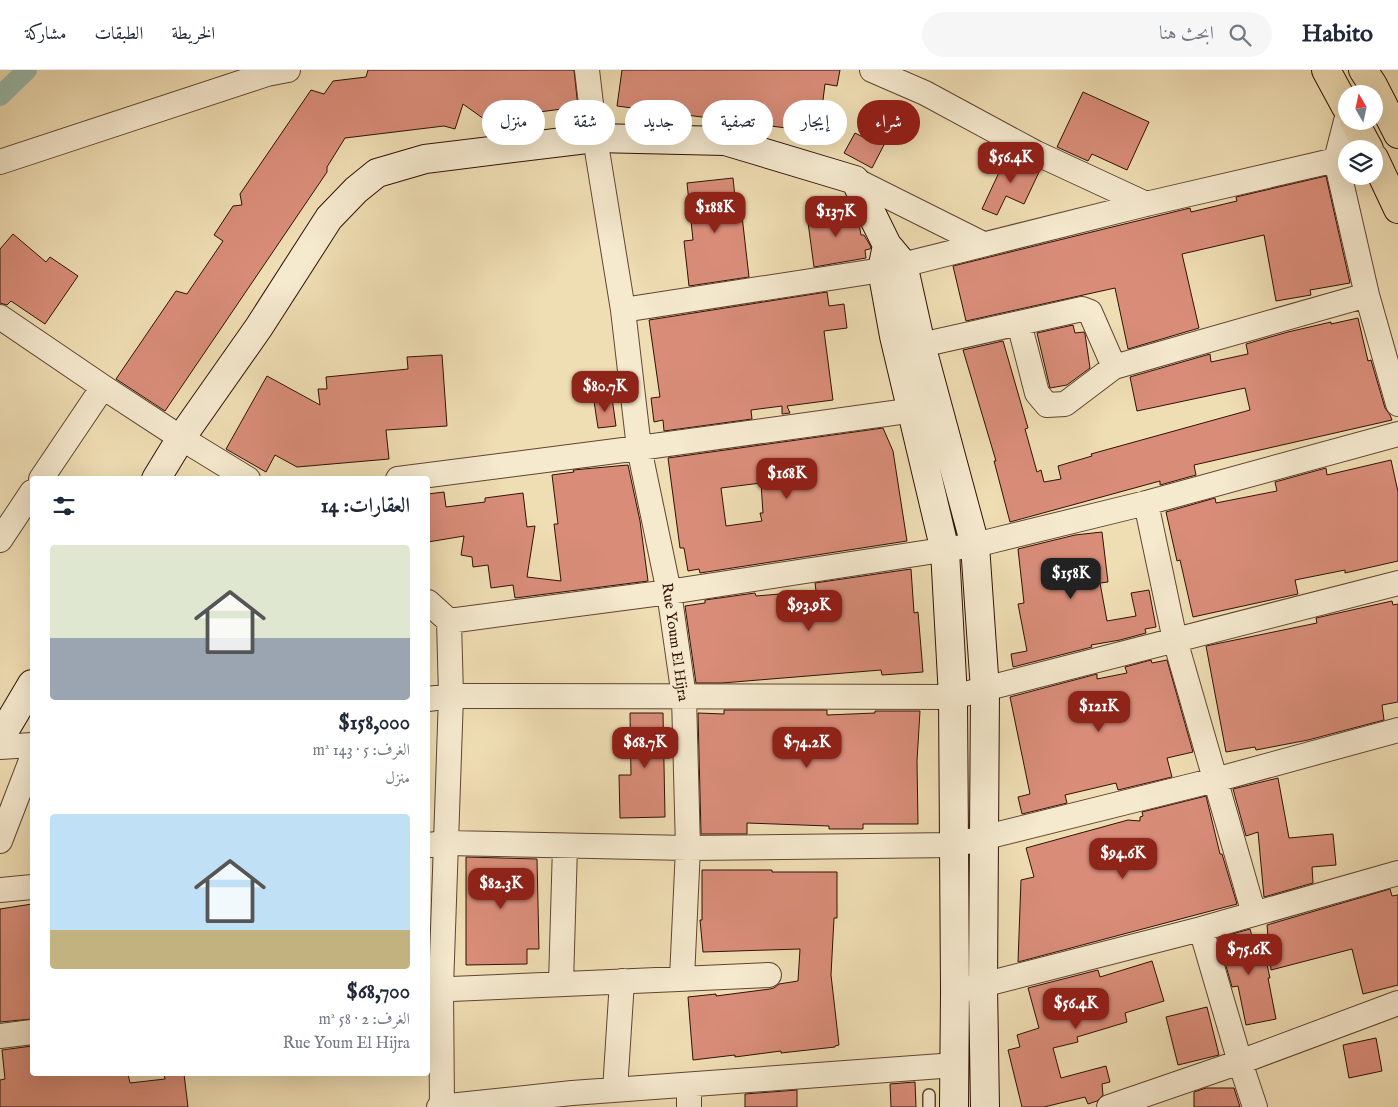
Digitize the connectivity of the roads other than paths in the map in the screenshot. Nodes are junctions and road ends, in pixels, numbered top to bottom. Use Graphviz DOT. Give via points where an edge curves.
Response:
graph roads {
  1 [pos="288,70"];
  2 [pos="587,70"];
  3 [pos="872,70"];
  4 [pos="1326,70"];
  5 [pos="1363,70"];
  6 [pos="1338,92"];
  7 [pos="591,100"];
  8 [pos="1344,130"];
  9 [pos="1398,134"];
  10 [pos="615,138"];
  11 [pos="555,143"];
  12 [pos="596,145"];
  13 [pos="1336,160"];
  14 [pos="0,162"];
  15 [pos="1383,177"];
  16 [pos="855,180"];
  17 [pos="1146,204"];
  18 [pos="1398,208"];
  19 [pos="983,244"];
  20 [pos="891,259"];
  21 [pos="1367,295"];
  22 [pos="623,310"];
  23 [pos="0,317"];
  24 [pos="1019,324"];
  25 [pos="921,346"];
  26 [pos="1114,367"];
  27 [pos="103,387"];
  28 [pos="1398,404"];
  29 [pos="924,409"];
  30 [pos="1398,434"];
  31 [pos="181,438"];
  32 [pos="640,448"];
  33 [pos="43,476"];
  34 [pos="158,476"];
  35 [pos="243,476"];
  36 [pos="421,476"];
  37 [pos="30,495"];
  38 [pos="1146,503"];
  39 [pos="0,540"];
  40 [pos="975,545"];
  41 [pos="945,551"];
  42 [pos="1398,584"];
  43 [pos="669,592"];
  44 [pos="430,604"];
  45 [pos="450,621"];
  46 [pos="1175,640"];
  47 [pos="30,687"];
  48 [pos="985,690"];
  49 [pos="451,696"];
  50 [pos="684,697"];
  51 [pos="952,697"];
  52 [pos="430,699"];
  53 [pos="1398,730"];
  54 [pos="0,738"];
  55 [pos="30,745"];
  56 [pos="0,747"];
  57 [pos="30,763"];
  58 [pos="1215,780"];
  59 [pos="985,838"];
  60 [pos="0,841"];
  61 [pos="437,844"];
  62 [pos="954,845"];
  63 [pos="565,846"];
  64 [pos="688,848"];
  65 [pos="1398,873"];
  66 [pos="30,887"];
  67 [pos="0,890"];
  68 [pos="1254,914"];
  69 [pos="1201,929"];
  70 [pos="769,975"];
  71 [pos="682,978"];
  72 [pos="622,981"];
  73 [pos="561,984"];
  74 [pos="983,985"];
  75 [pos="434,989"];
  76 [pos="956,991"];
  77 [pos="1398,1003"];
  78 [pos="30,1032"];
  79 [pos="0,1036"];
  80 [pos="1240,1062"];
  81 [pos="955,1065"];
  82 [pos="615,1090"];
  83 [pos="689,1096"];
  84 [pos="572,1100"];
  85 [pos="441,1107"];
  86 [pos="954,1107"];
  87 [pos="985,1107"];
  88 [pos="1109,1107"];
  89 [pos="1255,1107"];
  1 -- 14 [label="street" via="267,74"];
  2 -- 7 [label="street, Rue Youm El Hijra"];
  3 -- 17 [label="street" via="925,93 1036,153"];
  4 -- 6 [label="highway"];
  5 -- 9 [label="highway"];
  8 -- 13 [label="street"];
  10 -- 16 [label="street" via="725,141"];
  11 -- 31 [label="street" via="425,159 377,173 329,218 259,327"];
  12 -- 22 [label="street, Rue Youm El Hijra"];
  13 -- 17 [label="street"];
  13 -- 21 [label="street"];
  15 -- 18 [label="highway"];
  16 -- 19 [label="street"];
  16 -- 20 [label="street"];
  17 -- 19 [label="street"];
  19 -- 20 [label="street"];
  20 -- 22 [label="street"];
  20 -- 25 [label="street"];
  20 -- 29 [label="street" via="894,336"];
  21 -- 26 [label="street"];
  21 -- 28 [label="street"];
  22 -- 32 [label="street, Rue Youm El Hijra"];
  23 -- 27 [label="street"];
  24 -- 25 [label="street"];
  24 -- 26 [label="street" via="1082,309 1090,312"];
  24 -- 26 [label="street" via="1037,393 1047,405 1065,404"];
  25 -- 29 [label="street"];
  27 -- 31 [label="street"];
  27 -- 33 [label="street"];
  29 -- 32 [label="street"];
  29 -- 40 [label="street"];
  29 -- 41 [label="street"];
  30 -- 38 [label="street"];
  31 -- 34 [label="street"];
  31 -- 35 [label="street"];
  32 -- 36 [label="street"];
  32 -- 43 [label="street, Rue Youm El Hijra"];
  37 -- 39 [label="street"];
  38 -- 40 [label="street"];
  38 -- 46 [label="street"];
  40 -- 41 [label="street"];
  40 -- 48 [label="street"];
  41 -- 43 [label="street"];
  41 -- 51 [label="street"];
  42 -- 46 [label="street"];
  43 -- 45 [label="street"];
  43 -- 50 [label="street, Rue Youm El Hijra"];
  44 -- 45 [label="street"];
  45 -- 49 [label="street"];
  46 -- 48 [label="street"];
  46 -- 58 [label="street"];
  47 -- 54 [label="street"];
  48 -- 51 [label="street"];
  48 -- 59 [label="street"];
  49 -- 50 [label="street"];
  49 -- 52 [label="street"];
  49 -- 61 [label="street"];
  50 -- 51 [label="street"];
  50 -- 64 [label="street, Rue Youm El Hijra"];
  51 -- 62 [label="street"];
  53 -- 58 [label="street"];
  55 -- 56 [label="street"];
  57 -- 60 [label="street"];
  58 -- 59 [label="street"];
  58 -- 68 [label="street"];
  59 -- 62 [label="street"];
  59 -- 74 [label="street"];
  61 -- 63 [label="street"];
  61 -- 75 [label="street"];
  62 -- 64 [label="street"];
  62 -- 76 [label="street"];
  63 -- 64 [label="street"];
  63 -- 73 [label="street"];
  64 -- 71 [label="street, Rue Youm El Hijra"];
  65 -- 68 [label="street"];
  66 -- 67 [label="street"];
  68 -- 69 [label="street"];
  69 -- 74 [label="street"];
  69 -- 80 [label="street"];
  70 -- 71 [label="street"];
  71 -- 72 [label="street"];
  72 -- 73 [label="street"];
  72 -- 82 [label="street"];
  73 -- 75 [label="street"];
  74 -- 76 [label="street"];
  74 -- 87 [label="street"];
  75 -- 85 [label="street"];
  76 -- 81 [label="street"];
  77 -- 80 [label="street"];
  78 -- 79 [label="street"];
  80 -- 88 [label="street"];
  80 -- 89 [label="street"];
  81 -- 83 [label="street"];
  81 -- 86 [label="street"];
  82 -- 83 [label="street"];
  82 -- 84 [label="street"];
  84 -- 85 [label="street"];
}
